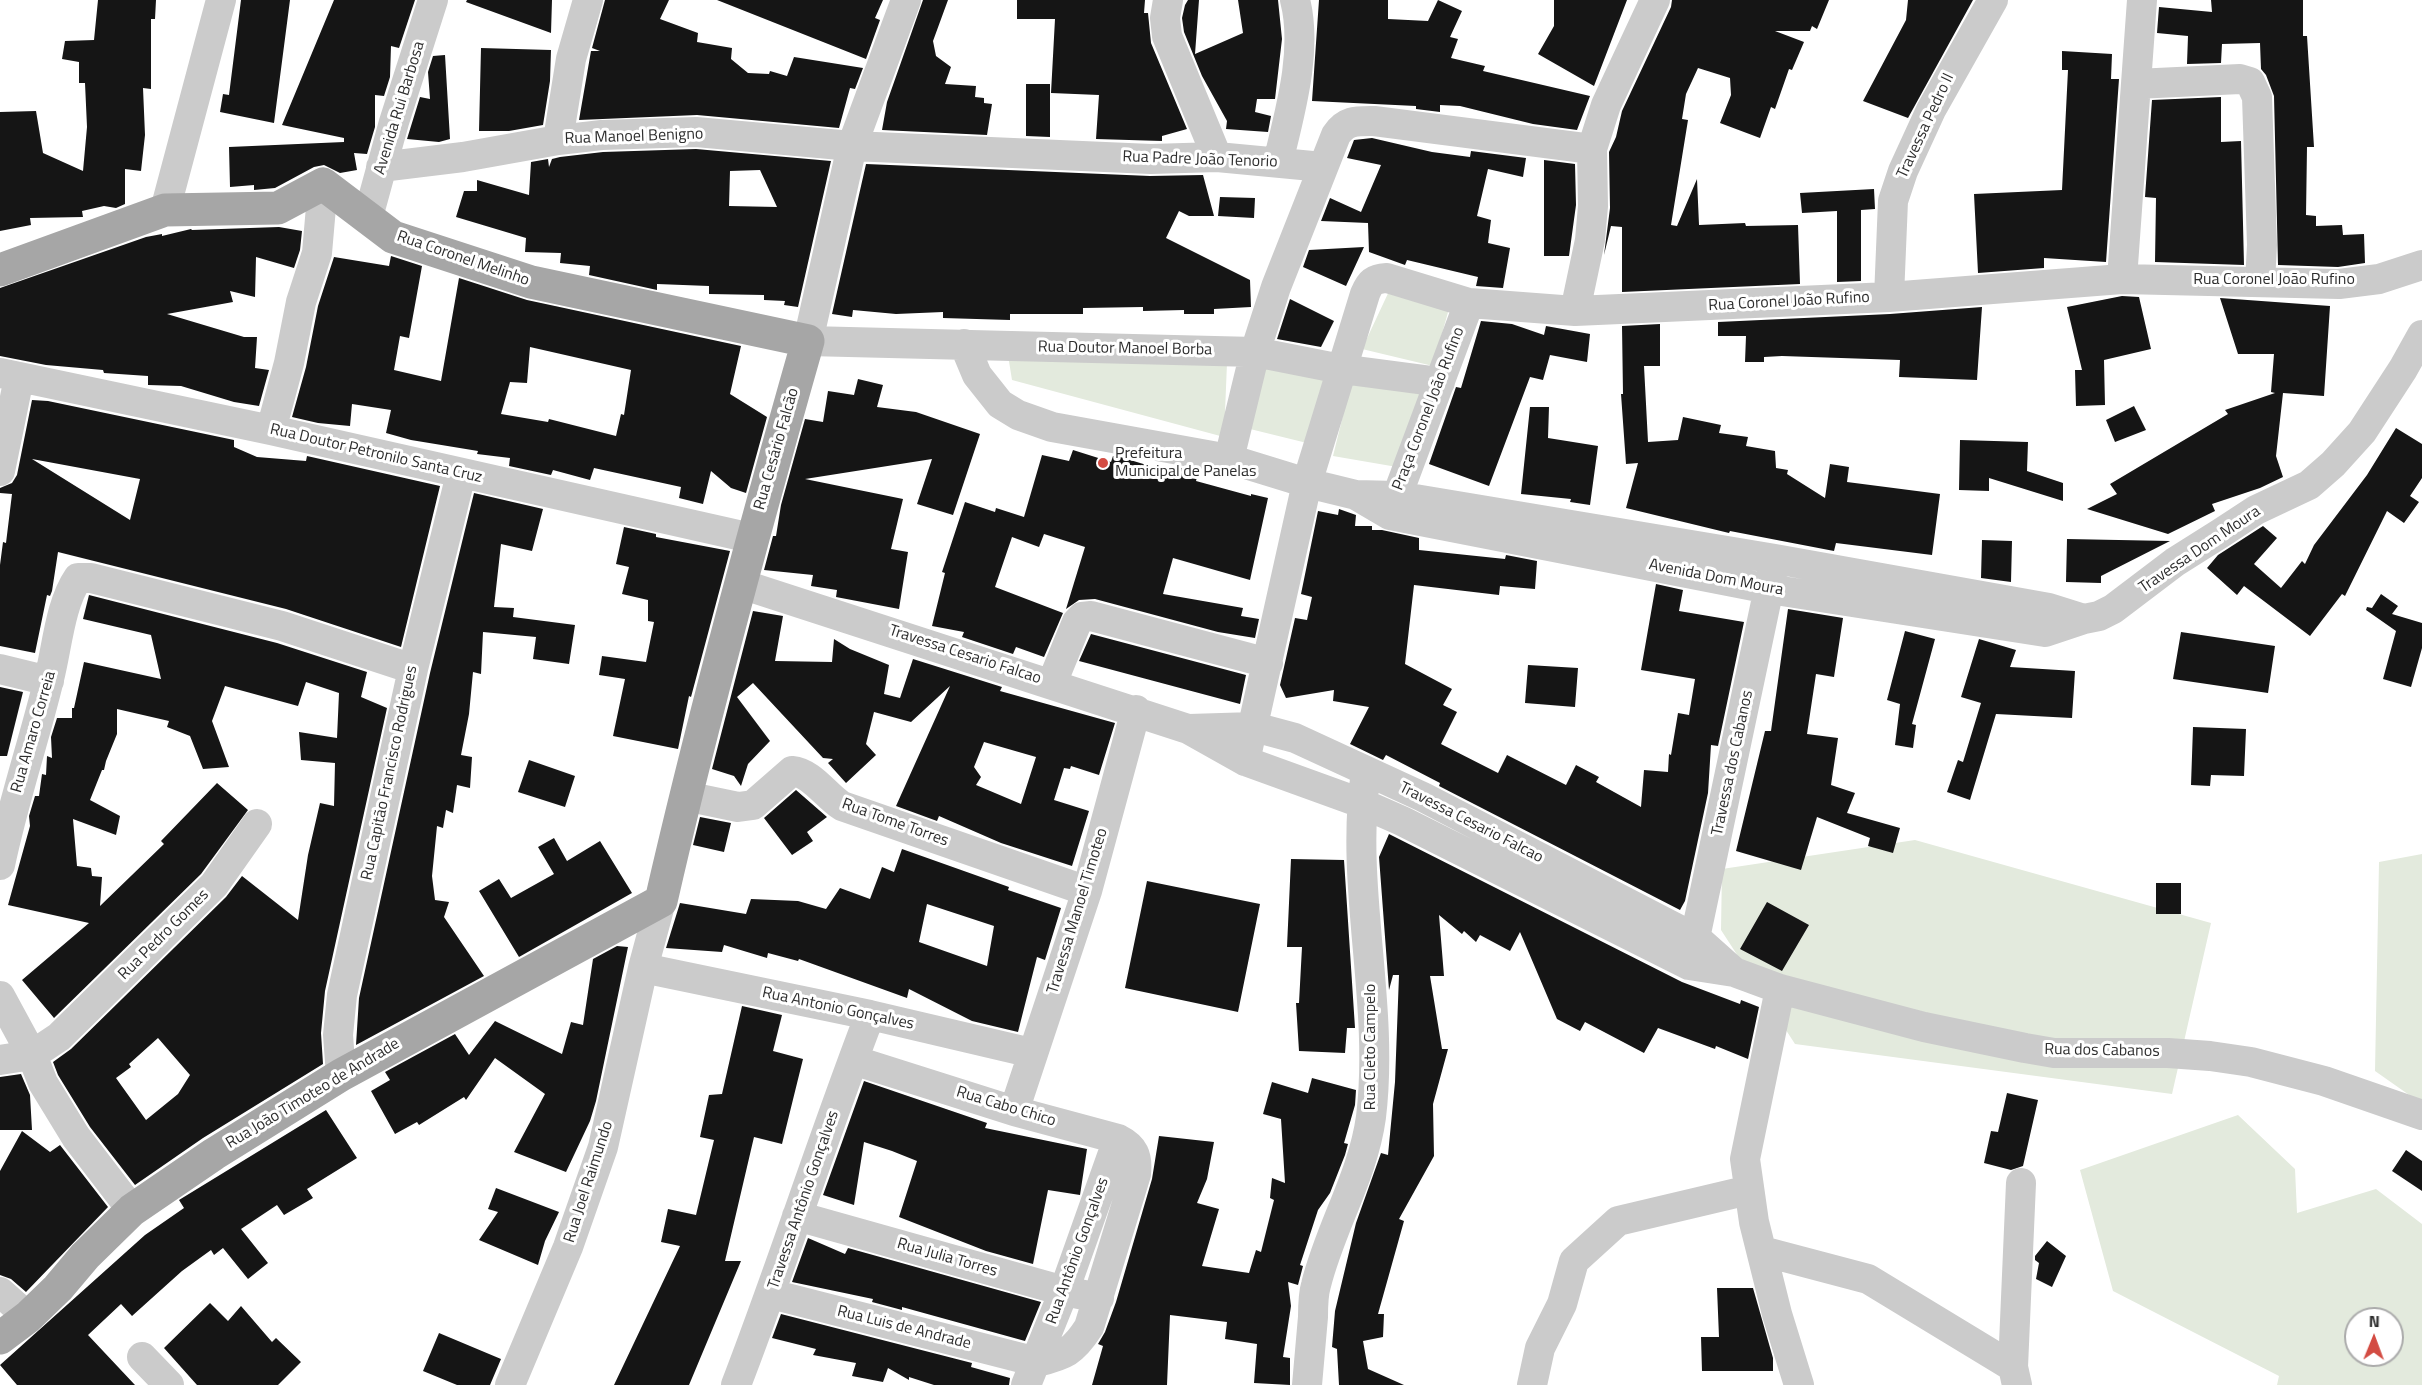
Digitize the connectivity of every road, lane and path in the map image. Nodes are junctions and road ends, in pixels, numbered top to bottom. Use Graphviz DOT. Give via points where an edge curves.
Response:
graph roads {
  1 [pos="221,0"];
  2 [pos="433,0"];
  3 [pos="588,0"];
  4 [pos="906,0"];
  5 [pos="1168,0"];
  6 [pos="1295,0"];
  7 [pos="1655,0"];
  8 [pos="1993,0"];
  9 [pos="2142,0"];
  10 [pos="2136,84"];
  11 [pos="558,140"];
  12 [pos="852,146"];
  13 [pos="1592,149"];
  14 [pos="1217,157"];
  15 [pos="1278,162"];
  16 [pos="381,167"];
  17 [pos="1323,167"];
  18 [pos="323,184"];
  19 [pos="165,210"];
  20 [pos="368,217"];
  21 [pos="2422,265"];
  22 [pos="0,270"];
  23 [pos="2122,279"];
  24 [pos="2260,282"];
  25 [pos="1889,297"];
  26 [pos="1469,303"];
  27 [pos="1575,311"];
  28 [pos="2422,335"];
  29 [pos="808,341"];
  30 [pos="964,344"];
  31 [pos="1256,352"];
  32 [pos="1341,369"];
  33 [pos="9,376"];
  34 [pos="1440,382"];
  35 [pos="271,430"];
  36 [pos="1229,459"];
  37 [pos="0,471"];
  38 [pos="461,474"];
  39 [pos="1307,483"];
  40 [pos="1393,505"];
  41 [pos="751,538"];
  42 [pos="1634,549"];
  43 [pos="1775,559"];
  44 [pos="741,584"];
  45 [pos="1769,589"];
  46 [pos="1911,597"];
  47 [pos="2047,620"];
  48 [pos="1268,663"];
  49 [pos="0,669"];
  50 [pos="413,669"];
  51 [pos="49,681"];
  52 [pos="1052,683"];
  53 [pos="1136,710"];
  54 [pos="1254,728"];
  55 [pos="1188,729"];
  56 [pos="1245,762"];
  57 [pos="1366,772"];
  58 [pos="685,796"];
  59 [pos="1361,803"];
  60 [pos="5,816"];
  61 [pos="257,824"];
  62 [pos="0,865"];
  63 [pos="1087,891"];
  64 [pos="661,902"];
  65 [pos="1693,952"];
  66 [pos="644,968"];
  67 [pos="1780,989"];
  68 [pos="0,996"];
  69 [pos="870,1015"];
  70 [pos="1032,1053"];
  71 [pos="32,1055"];
  72 [pos="0,1060"];
  73 [pos="853,1060"];
  74 [pos="341,1075"];
  75 [pos="1014,1111"];
  76 [pos="2422,1115"];
  77 [pos="1118,1139"];
  78 [pos="2021,1183"];
  79 [pos="1749,1190"];
  80 [pos="132,1210"];
  81 [pos="797,1216"];
  82 [pos="1762,1251"];
  83 [pos="1064,1291"];
  84 [pos="0,1292"];
  85 [pos="771,1294"];
  86 [pos="1099,1298"];
  87 [pos="28,1317"];
  88 [pos="0,1338"];
  89 [pos="142,1357"];
  90 [pos="1032,1374"];
  91 [pos="2015,1376"];
  92 [pos="169,1385"];
  93 [pos="510,1385"];
  94 [pos="736,1385"];
  95 [pos="1307,1385"];
  96 [pos="1532,1385"];
  97 [pos="1798,1385"];
  1 -- 19 [label="street"];
  2 -- 16 [label="street, Avenida Rui Barbosa"];
  3 -- 11 [label="street" via="571,59"];
  4 -- 12 [label="street, Rua Cesário Falcão"];
  5 -- 14 [label="street" via="1167,36"];
  6 -- 15 [label="street" via="1301,20 1295,80"];
  7 -- 13 [label="street" via="1606,105"];
  8 -- 25 [label="street, Travessa Pedro II" via="1930,110 1903,171 1893,201"];
  9 -- 10 [label="street"];
  10 -- 23 [label="street"];
  10 -- 24 [label="street" via="2240,79 2250,82 2257,97"];
  11 -- 12 [label="street, Rua Manoel Benigno" via="696,132"];
  11 -- 16 [label="street, Rua Manoel Benigno"];
  12 -- 14 [label="street, Rua Padre João Tenorio" via="1151,159"];
  12 -- 29 [label="street, Rua Cesário Falcão"];
  13 -- 17 [label="street" via="1353,121 1336,135"];
  13 -- 27 [label="street" via="1591,229"];
  14 -- 15 [label="street, Rua Padre João Tenorio"];
  15 -- 17 [label="street, Rua Padre João Tenorio"];
  16 -- 20 [label="street, Avenida Rui Barbosa"];
  17 -- 31 [label="street" via="1276,287"];
  18 -- 19 [label="main road" via="278,208"];
  18 -- 20 [label="main road, Rua Coronel Melinho"];
  18 -- 35 [label="street" via="317,253 301,302"];
  19 -- 22 [label="main road"];
  20 -- 29 [label="main road, Rua Coronel Melinho" via="393,237 531,282"];
  21 -- 24 [label="street, Rua Coronel João Rufino" via="2379,279 2340,284"];
  23 -- 24 [label="street, Rua Coronel João Rufino"];
  23 -- 25 [label="street, Rua Coronel João Rufino"];
  25 -- 27 [label="street, Rua Coronel João Rufino"];
  26 -- 27 [label="street, Rua Coronel João Rufino"];
  26 -- 32 [label="street, Rua Coronel João Rufino" via="1386,278 1374,279 1365,294"];
  26 -- 34 [label="street, Praça Coronel João Rufino"];
  28 -- 47 [label="street, Travessa Dom Moura" via="2362,432 2309,485 2256,510 2100,616"];
  29 -- 30 [label="street, Rua Doutor Manoel Borba"];
  29 -- 41 [label="main road, Rua Cesário Falcão"];
  30 -- 31 [label="street, Rua Doutor Manoel Borba"];
  30 -- 36 [label="street, Avenida Dom Moura" via="977,375 1000,404 1018,415 1052,427"];
  31 -- 32 [label="street, Rua Doutor Manoel Borba"];
  31 -- 36 [label="street"];
  32 -- 34 [label="street, Rua Doutor Manoel Borba"];
  32 -- 39 [label="street, Rua Coronel João Rufino"];
  33 -- 35 [label="street, Rua Doutor Petronilo Santa Cruz"];
  33 -- 37 [label="street"];
  34 -- 40 [label="street, Praça Coronel João Rufino"];
  35 -- 38 [label="street, Rua Doutor Petronilo Santa Cruz"];
  36 -- 39 [label="street, Avenida Dom Moura"];
  38 -- 41 [label="street, Rua Doutor Petronilo Santa Cruz"];
  38 -- 50 [label="street, Rua Capitão Francisco Rodrigues"];
  39 -- 40 [label="street, Avenida Dom Moura"];
  39 -- 48 [label="street, Rua Coronel João Rufino"];
  40 -- 42 [label="street, Avenida Dom Moura"];
  41 -- 44 [label="main road, Rua Cesário Falcão"];
  42 -- 43 [label="street, Avenida Dom Moura"];
  42 -- 45 [label="street, Avenida Dom Moura"];
  43 -- 45 [label="street, Travessa dos Cabanos"];
  43 -- 46 [label="street, Avenida Dom Moura"];
  44 -- 52 [label="street, Travessa Cesario Falcao"];
  44 -- 58 [label="main road, Rua Cesário Falcão"];
  45 -- 46 [label="street, Avenida Dom Moura"];
  45 -- 65 [label="street, Travessa dos Cabanos"];
  46 -- 47 [label="street, Avenida Dom Moura"];
  48 -- 52 [label="street" via="1091,616 1077,622"];
  48 -- 54 [label="street, Rua Coronel João Rufino"];
  49 -- 51 [label="street"];
  50 -- 51 [label="street, Rua Amaro Correia" via="282,626 92,578 78,578 67,600"];
  50 -- 74 [label="street, Rua Capitão Francisco Rodrigues" via="342,995 338,1035"];
  51 -- 60 [label="street, Rua Amaro Correia"];
  52 -- 53 [label="street, Travessa Cesario Falcao"];
  53 -- 55 [label="street, Travessa Cesario Falcao"];
  53 -- 63 [label="street, Travessa Manoel Timoteo"];
  54 -- 55 [label="street, Travessa Cesario Falcao"];
  54 -- 56 [label="street, Rua Coronel João Rufino"];
  54 -- 57 [label="street, Travessa Cesario Falcao" via="1295,738"];
  55 -- 56 [label="street, Travessa Cesario Falcao"];
  56 -- 59 [label="street, Travessa Cesario Falcao"];
  57 -- 59 [label="street, Rua Cleto Campelo"];
  57 -- 65 [label="street, Travessa Cesario Falcao" via="1423,796"];
  58 -- 63 [label="street, Rua Tome Torres" via="738,807 753,805 792,771 803,772 842,806"];
  58 -- 64 [label="main road, Rua Cesário Falcão"];
  59 -- 65 [label="street, Travessa Cesario Falcao"];
  59 -- 95 [label="street, Rua Cleto Campelo" via="1373,1013 1371,1117 1364,1155 1315,1288"];
  60 -- 62 [label="street, Rua Amaro Correia"];
  61 -- 71 [label="street, Rua Pedro Gomes" via="214,885 59,1037"];
  63 -- 70 [label="street, Travessa Manoel Timoteo"];
  64 -- 66 [label="street, Rua Joel Raimundo"];
  64 -- 74 [label="main road, Rua João Timoteo de Andrade"];
  65 -- 67 [label="street, Travessa Cesario Falcao"];
  66 -- 69 [label="street, Rua Antonio Gonçalves"];
  66 -- 93 [label="street, Rua Joel Raimundo" via="603,1147 568,1247"];
  67 -- 76 [label="street, Rua dos Cabanos" via="1924,1027 2044,1052 2168,1053 2251,1062 2324,1081"];
  67 -- 79 [label="street" via="1745,1159"];
  68 -- 71 [label="street"];
  69 -- 70 [label="street, Rua Antonio Gonçalves"];
  69 -- 73 [label="street, Travessa Antônio Gonçalves"];
  70 -- 75 [label="street, Travessa Manoel Timoteo"];
  71 -- 72 [label="street"];
  71 -- 80 [label="street" via="43,1083 76,1137"];
  73 -- 75 [label="street, Rua Cabo Chico"];
  73 -- 81 [label="street, Travessa Antônio Gonçalves"];
  74 -- 80 [label="main road, Rua João Timoteo de Andrade"];
  75 -- 77 [label="street, Rua Cabo Chico"];
  77 -- 83 [label="street, Rua Antônio Gonçalves"];
  77 -- 86 [label="street, Rua Antônio Gonçalves" via="1134,1151 1136,1174"];
  78 -- 91 [label="street"];
  79 -- 82 [label="street"];
  79 -- 96 [label="street" via="1618,1221 1574,1261 1562,1304 1540,1348"];
  80 -- 87 [label="main road, Rua João Timoteo de Andrade"];
  81 -- 83 [label="street, Rua Julia Torres"];
  81 -- 85 [label="street, Travessa Antônio Gonçalves"];
  82 -- 91 [label="street" via="1868,1279"];
  82 -- 97 [label="street"];
  83 -- 86 [label="street, Rua Julia Torres"];
  83 -- 90 [label="street, Rua Antônio Gonçalves"];
  84 -- 87 [label="street"];
  85 -- 90 [label="street, Rua Luis de Andrade"];
  85 -- 94 [label="street, Travessa Antônio Gonçalves"];
  86 -- 90 [label="street, Rua Antônio Gonçalves" via="1077,1346"];
  87 -- 88 [label="main road, Rua João Timoteo de Andrade"];
  89 -- 92 [label="street"];
}
